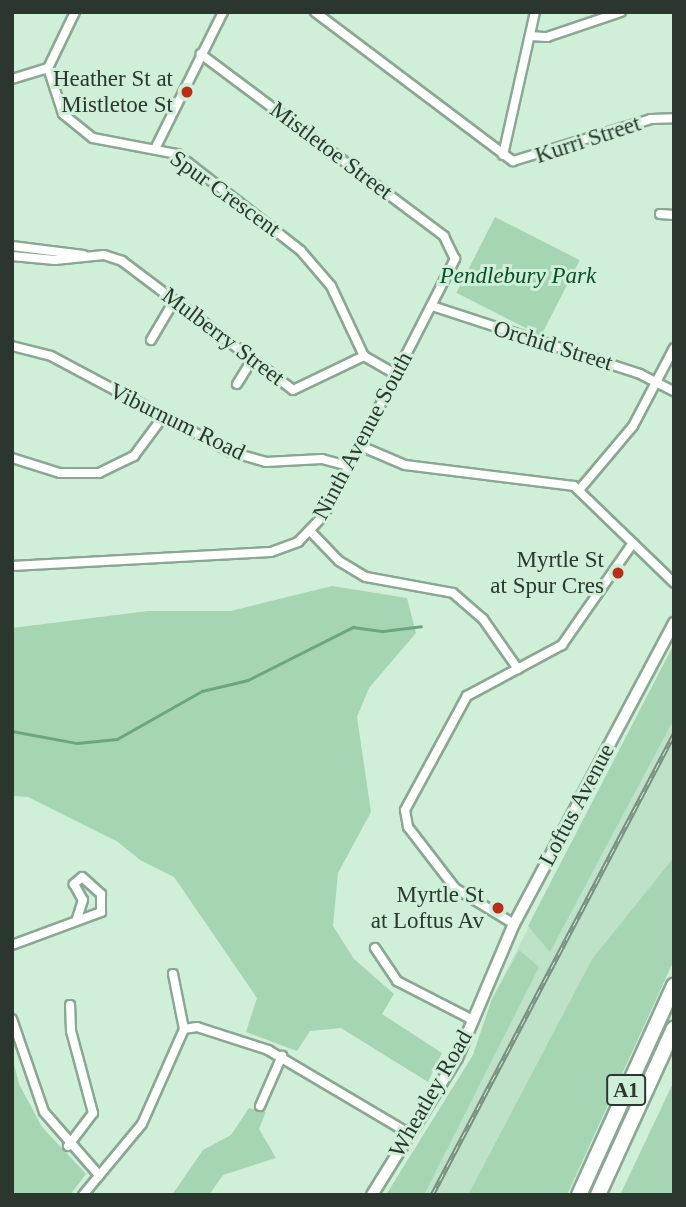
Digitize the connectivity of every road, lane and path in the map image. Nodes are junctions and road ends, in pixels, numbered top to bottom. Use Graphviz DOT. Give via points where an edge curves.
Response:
graph roads {
  1 [pos="75,12"];
  2 [pos="223,12"];
  3 [pos="315,12"];
  4 [pos="536,12"];
  5 [pos="621,12"];
  6 [pos="531,36"];
  7 [pos="201,54"];
  8 [pos="48,68"];
  9 [pos="12,79"];
  10 [pos="674,118"];
  11 [pos="156,147"];
  12 [pos="503,155"];
  13 [pos="660,214"];
  14 [pos="674,215"];
  15 [pos="12,246"];
  16 [pos="455,254"];
  17 [pos="83,255"];
  18 [pos="12,256"];
  19 [pos="174,301"];
  20 [pos="432,306"];
  21 [pos="151,340"];
  22 [pos="12,346"];
  23 [pos="674,348"];
  24 [pos="364,356"];
  25 [pos="252,360"];
  26 [pos="395,374"];
  27 [pos="656,382"];
  28 [pos="237,384"];
  29 [pos="674,391"];
  30 [pos="163,417"];
  31 [pos="358,445"];
  32 [pos="12,458"];
  33 [pos="349,466"];
  34 [pos="580,489"];
  35 [pos="311,533"];
  36 [pos="633,543"];
  37 [pos="12,566"];
  38 [pos="674,583"];
  39 [pos="674,623"];
  40 [pos="518,669"];
  41 [pos="76,920"];
  42 [pos="514,924"];
  43 [pos="12,945"];
  44 [pos="375,948"];
  45 [pos="173,974"];
  46 [pos="674,986"];
  47 [pos="485,989"];
  48 [pos="70,1005"];
  49 [pos="12,1018"];
  50 [pos="473,1020"];
  51 [pos="674,1028"];
  52 [pos="184,1029"];
  53 [pos="282,1056"];
  54 [pos="260,1106"];
  55 [pos="410,1134"];
  56 [pos="68,1146"];
  57 [pos="99,1175"];
  58 [pos="83,1195"];
  59 [pos="372,1195"];
  60 [pos="579,1195"];
  61 [pos="598,1195"];
  1 -- 8 [label="street"];
  2 -- 7 [label="street"];
  3 -- 12 [label="street"];
  4 -- 6 [label="street"];
  5 -- 6 [label="street" via="547,37"];
  6 -- 12 [label="street"];
  7 -- 11 [label="street"];
  7 -- 16 [label="street, Mistletoe Street" via="444,236"];
  8 -- 9 [label="street"];
  8 -- 11 [label="street, Spur Crescent" via="59,109 87,135"];
  10 -- 12 [label="street, Kurri Street" via="651,120 521,162"];
  11 -- 24 [label="street, Spur Crescent" via="177,154 314,263"];
  13 -- 14 [label="street"];
  15 -- 17 [label="street, Mulberry Street"];
  16 -- 20 [label="street, Ninth Avenue South"];
  17 -- 18 [label="street, Mulberry Street" via="55,260"];
  17 -- 19 [label="street, Mulberry Street" via="121,261"];
  19 -- 21 [label="street"];
  19 -- 25 [label="street, Mulberry Street"];
  20 -- 26 [label="street, Ninth Avenue South"];
  20 -- 27 [label="street, Orchid Street"];
  22 -- 30 [label="street, Viburnum Road" via="51,356"];
  23 -- 27 [label="street"];
  24 -- 25 [label="street, Mulberry Street" via="293,390"];
  24 -- 26 [label="street"];
  25 -- 28 [label="street"];
  26 -- 31 [label="street, Ninth Avenue South"];
  27 -- 29 [label="street, Orchid Street"];
  27 -- 34 [label="street" via="626,435"];
  30 -- 32 [label="street" via="134,456 99,473 60,473"];
  30 -- 33 [label="street, Viburnum Road" via="250,458 323,460"];
  31 -- 33 [label="street, Ninth Avenue South"];
  31 -- 34 [label="street" via="405,465 555,480"];
  33 -- 35 [label="street, Ninth Avenue South"];
  34 -- 36 [label="street"];
  35 -- 37 [label="street, Ninth Avenue South" via="271,552"];
  35 -- 40 [label="street" via="339,561 366,577 453,593 483,619"];
  36 -- 38 [label="street"];
  36 -- 40 [label="street" via="569,638"];
  39 -- 42 [label="street, Loftus Avenue"];
  40 -- 42 [label="street" via="463,702 404,817 462,896"];
  41 -- 41 [label="street" via="104,909 101,894 82,877 74,884 83,900"];
  41 -- 43 [label="street"];
  42 -- 47 [label="street, Loftus Avenue"];
  44 -- 50 [label="street" via="397,981"];
  45 -- 52 [label="street"];
  46 -- 60 [label="highway, A1"];
  47 -- 50 [label="street, Wheatley Road"];
  48 -- 56 [label="street" via="71,1031 93,1113"];
  49 -- 56 [label="street" via="37,1098"];
  50 -- 55 [label="street, Wheatley Road"];
  51 -- 61 [label="highway, A1"];
  52 -- 53 [label="street" via="197,1027"];
  52 -- 57 [label="street" via="142,1124"];
  53 -- 54 [label="street"];
  53 -- 55 [label="street"];
  55 -- 59 [label="street, Wheatley Road"];
  56 -- 57 [label="street"];
  57 -- 58 [label="street"];
}
